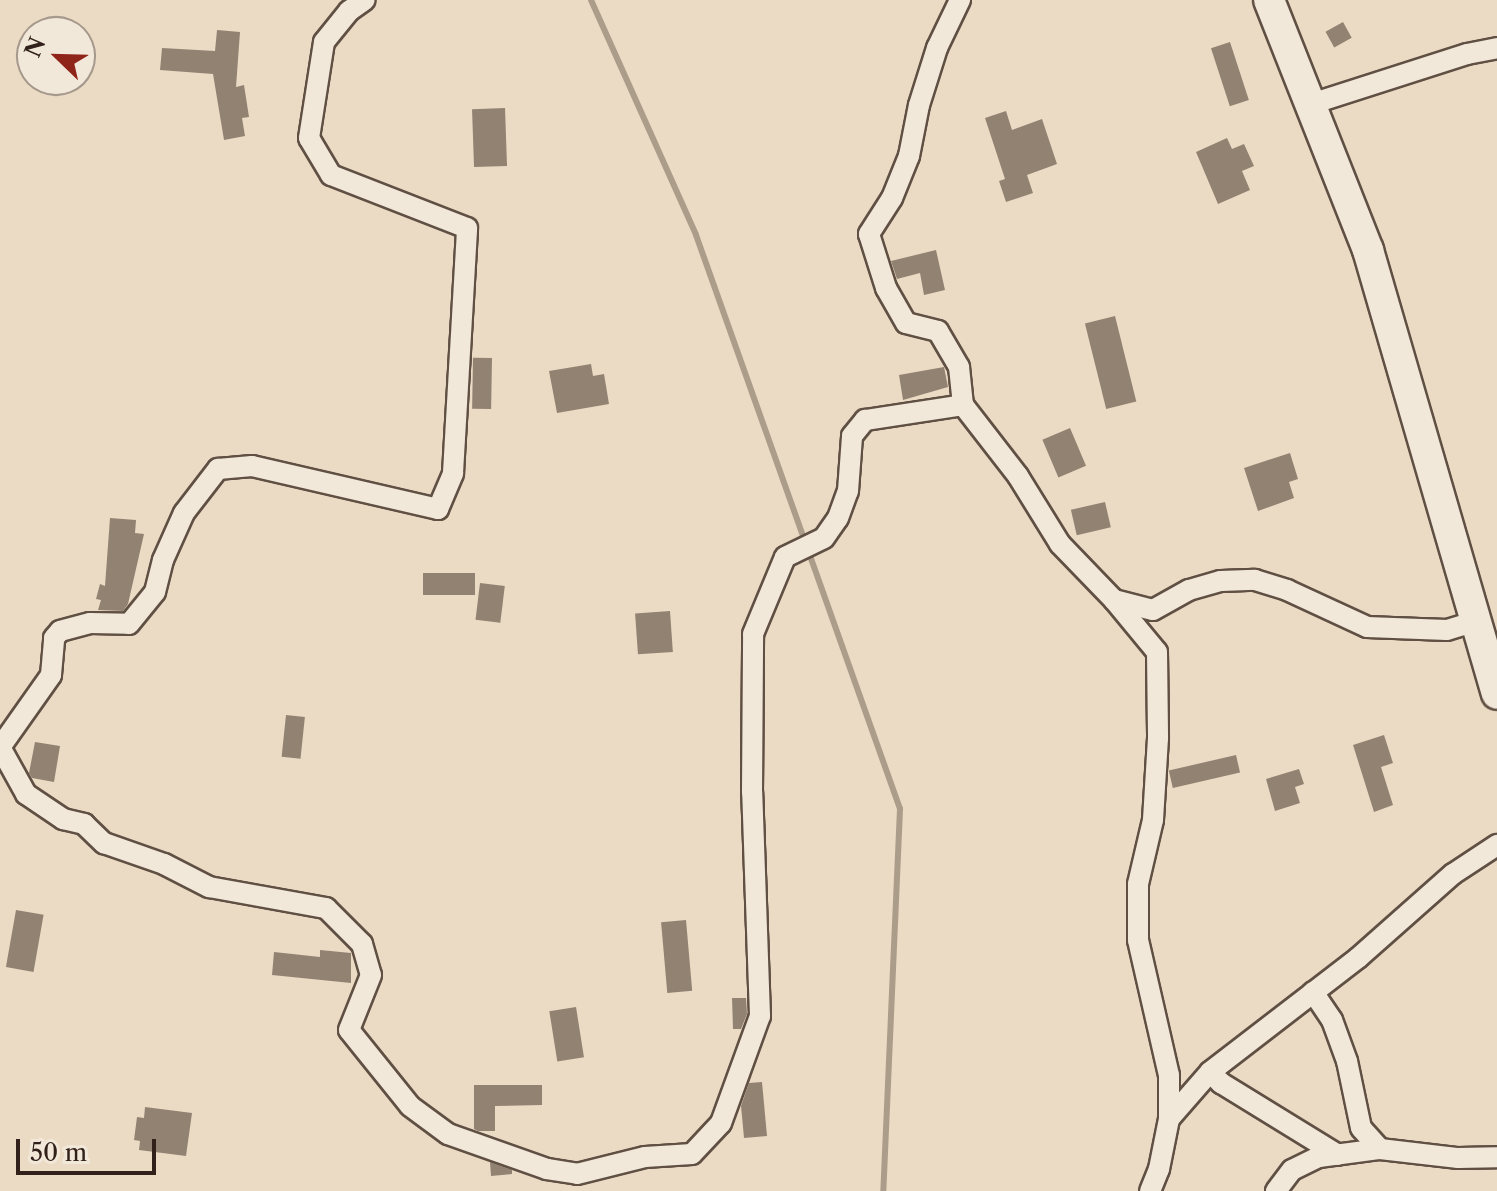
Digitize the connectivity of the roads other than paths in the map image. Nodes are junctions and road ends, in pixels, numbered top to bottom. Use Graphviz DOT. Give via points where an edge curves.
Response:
graph roads {
  1 [pos="365,0"];
  2 [pos="960,0"];
  3 [pos="1269,0"];
  4 [pos="1497,48"];
  5 [pos="1308,105"];
  6 [pos="963,405"];
  7 [pos="1114,600"];
  8 [pos="1476,621"];
  9 [pos="1497,694"];
  10 [pos="0,747"];
  11 [pos="1497,845"];
  12 [pos="1313,992"];
  13 [pos="1210,1072"];
  14 [pos="1169,1119"];
  15 [pos="1380,1149"];
  16 [pos="1338,1155"];
  17 [pos="1497,1157"];
  18 [pos="1150,1191"];
  19 [pos="1276,1191"];
  1 -- 10 [label="street" via="324,42 309,138 331,175 467,228 453,473 438,509 252,466 218,469 184,513 155,592 129,624 90,623 60,631 54,638 51,675"];
  2 -- 6 [label="street" via="937,48 909,156 892,198 869,234 886,288 906,323 938,331 959,367"];
  3 -- 5 [label="street"];
  4 -- 5 [label="street"];
  5 -- 8 [label="street" via="1368,250"];
  6 -- 7 [label="street" via="1018,476 1060,544"];
  6 -- 10 [label="street" via="865,420 852,436 848,491 838,518 824,538 785,557 753,634 760,1016 721,1123 692,1154 645,1157 577,1174 547,1169 448,1134 410,1106 349,1030 371,975 362,944 326,908 209,887 104,843 84,824 63,819 26,794"];
  7 -- 8 [label="street" via="1153,610 1189,590 1221,581 1255,580 1367,627 1447,630"];
  7 -- 14 [label="street" via="1157,652 1158,752 1153,820 1138,884 1138,940 1169,1075"];
  8 -- 9 [label="street"];
  11 -- 12 [label="street" via="1453,874"];
  12 -- 13 [label="street"];
  12 -- 15 [label="street" via="1332,1020 1347,1061 1361,1128"];
  13 -- 14 [label="street"];
  13 -- 16 [label="street"];
  14 -- 18 [label="street"];
  15 -- 16 [label="street"];
  15 -- 17 [label="street"];
  16 -- 19 [label="street" via="1292,1170"];
}
